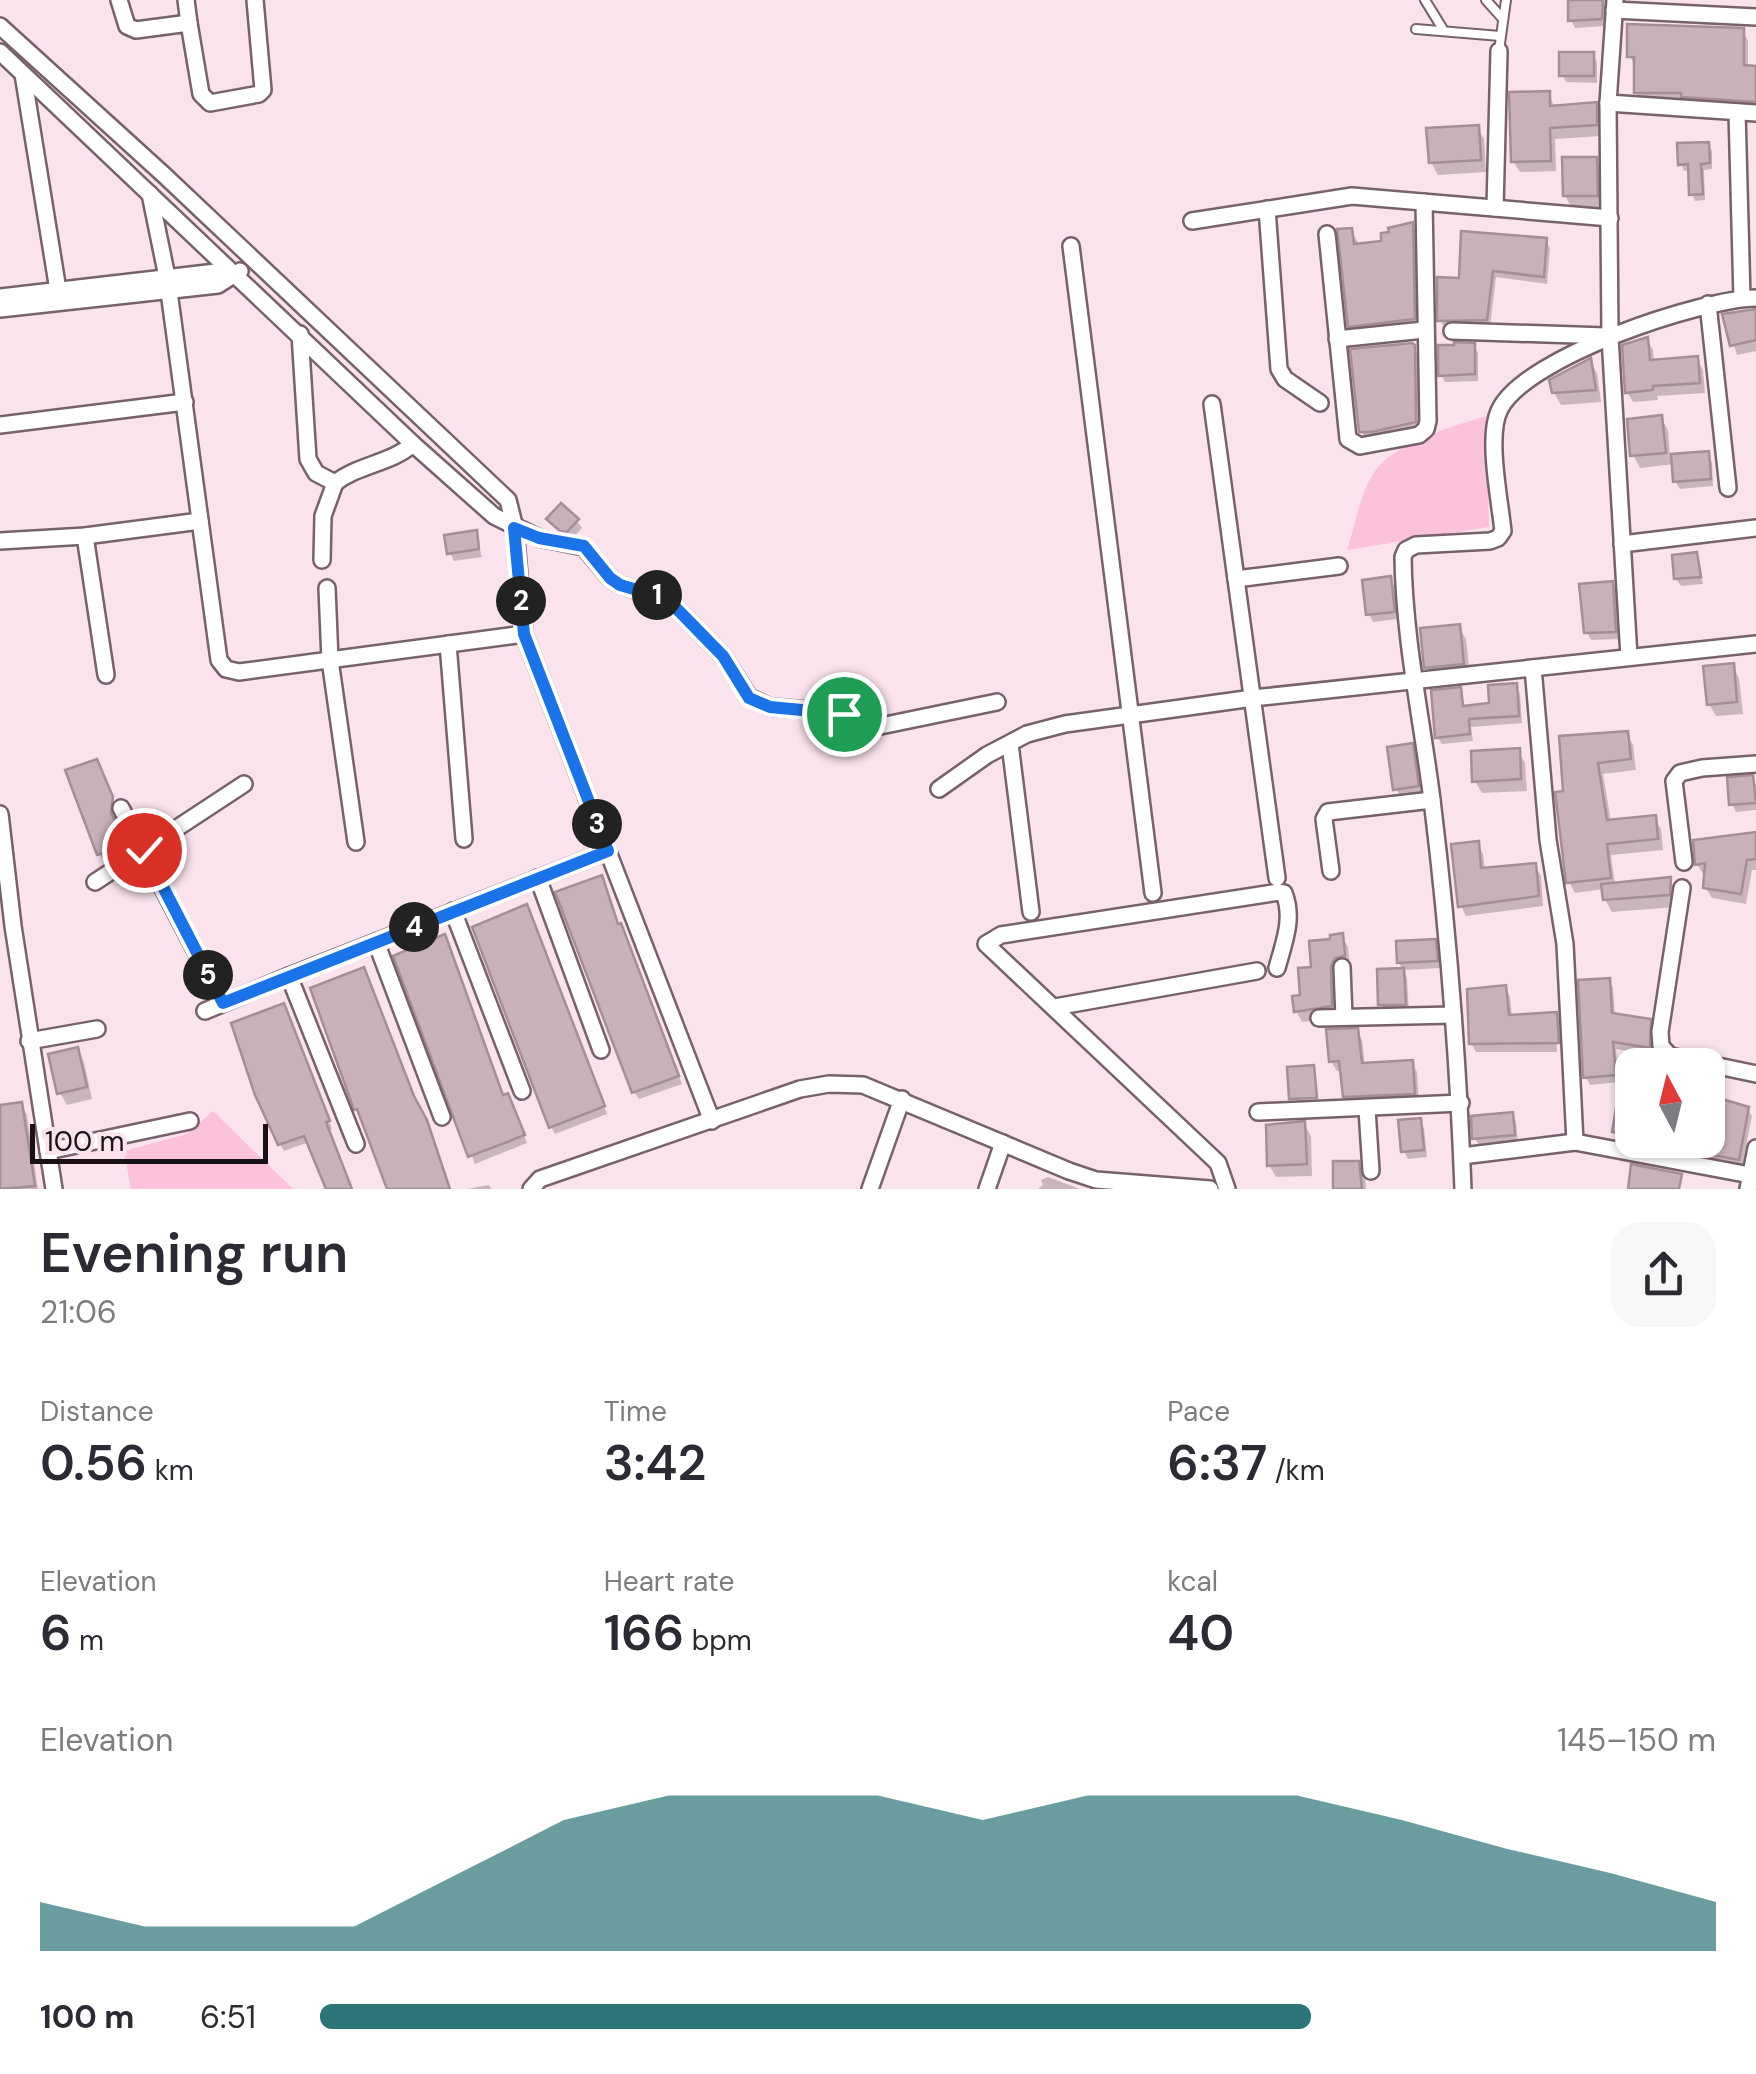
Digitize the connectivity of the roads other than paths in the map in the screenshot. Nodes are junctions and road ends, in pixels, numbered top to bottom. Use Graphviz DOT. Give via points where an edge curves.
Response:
graph roads {
  1 [pos="119,0"];
  2 [pos="186,0"];
  3 [pos="256,0"];
  4 [pos="1425,0"];
  5 [pos="1486,0"];
  6 [pos="1506,0"];
  7 [pos="1615,5"];
  8 [pos="1756,17"];
  9 [pos="1503,19"];
  10 [pos="189,23"];
  11 [pos="0,26"];
  12 [pos="1416,29"];
  13 [pos="1444,31"];
  14 [pos="1499,43"];
  15 [pos="0,52"];
  16 [pos="36,61"];
  17 [pos="23,73"];
  18 [pos="1608,103"];
  19 [pos="1737,112"];
  20 [pos="1756,114"];
  21 [pos="150,194"];
  22 [pos="1424,202"];
  23 [pos="1496,208"];
  24 [pos="1267,209"];
  25 [pos="1610,218"];
  26 [pos="1192,221"];
  27 [pos="1327,234"];
  28 [pos="1748,237"];
  29 [pos="1070,246"];
  30 [pos="253,260"];
  31 [pos="230,276"];
  32 [pos="168,284"];
  33 [pos="58,290"];
  34 [pos="0,296"];
  35 [pos="1749,298"];
  36 [pos="1708,304"];
  37 [pos="0,309"];
  38 [pos="1424,330"];
  39 [pos="1452,331"];
  40 [pos="300,334"];
  41 [pos="1610,336"];
  42 [pos="1337,339"];
  43 [pos="185,402"];
  44 [pos="1320,403"];
  45 [pos="1212,404"];
  46 [pos="0,425"];
  47 [pos="413,444"];
  48 [pos="336,483"];
  49 [pos="1728,488"];
  50 [pos="200,521"];
  51 [pos="514,528"];
  52 [pos="1756,528"];
  53 [pos="85,536"];
  54 [pos="0,542"];
  55 [pos="1622,544"];
  56 [pos="322,560"];
  57 [pos="1339,566"];
  58 [pos="1236,579"];
  59 [pos="327,588"];
  60 [pos="524,634"];
  61 [pos="448,644"];
  62 [pos="1756,644"];
  63 [pos="1630,657"];
  64 [pos="330,660"];
  65 [pos="1532,668"];
  66 [pos="106,675"];
  67 [pos="1414,681"];
  68 [pos="1253,698"];
  69 [pos="997,702"];
  70 [pos="1130,713"];
  71 [pos="1010,744"];
  72 [pos="1756,764"];
  73 [pos="244,784"];
  74 [pos="939,789"];
  75 [pos="1432,800"];
  76 [pos="121,808"];
  77 [pos="0,814"];
  78 [pos="464,839"];
  79 [pos="356,842"];
  80 [pos="144,850"];
  81 [pos="608,851"];
  82 [pos="1684,862"];
  83 [pos="1331,871"];
  84 [pos="538,878"];
  85 [pos="1276,878"];
  86 [pos="95,882"];
  87 [pos="1682,888"];
  88 [pos="1153,894"];
  89 [pos="453,912"];
  90 [pos="1030,912"];
  91 [pos="6,927"];
  92 [pos="376,942"];
  93 [pos="1342,967"];
  94 [pos="1278,968"];
  95 [pos="1257,971"];
  96 [pos="289,976"];
  97 [pos="223,1003"];
  98 [pos="1055,1007"];
  99 [pos="205,1010"];
  100 [pos="1453,1015"];
  101 [pos="1319,1018"];
  102 [pos="1344,1018"];
  103 [pos="96,1030"];
  104 [pos="30,1041"];
  105 [pos="601,1050"];
  106 [pos="1756,1074"];
  107 [pos="522,1091"];
  108 [pos="902,1099"];
  109 [pos="1461,1103"];
  110 [pos="1367,1109"];
  111 [pos="1258,1112"];
  112 [pos="442,1117"];
  113 [pos="190,1121"];
  114 [pos="712,1121"];
  115 [pos="1003,1142"];
  116 [pos="1575,1142"];
  117 [pos="356,1144"];
  118 [pos="1756,1148"];
  119 [pos="48,1151"];
  120 [pos="1462,1156"];
  121 [pos="1371,1172"];
  122 [pos="1749,1182"];
  123 [pos="54,1189"];
  124 [pos="531,1189"];
  125 [pos="870,1189"];
  126 [pos="987,1189"];
  127 [pos="1210,1189"];
  128 [pos="1227,1189"];
  129 [pos="1463,1189"];
  1 -- 10 [label="street" via="126,26 136,30"];
  2 -- 10 [label="street"];
  3 -- 10 [label="street" via="264,76 259,94 204,100"];
  4 -- 13 [label="lane"];
  5 -- 9 [label="lane"];
  6 -- 9 [label="lane"];
  7 -- 8 [label="street"];
  7 -- 18 [label="street"];
  9 -- 14 [label="lane"];
  11 -- 16 [label="street"];
  12 -- 13 [label="lane"];
  13 -- 14 [label="lane"];
  14 -- 23 [label="street"];
  15 -- 17 [label="street"];
  16 -- 17 [label="street"];
  16 -- 30 [label="street"];
  17 -- 21 [label="street"];
  17 -- 33 [label="street"];
  18 -- 19 [label="street"];
  18 -- 25 [label="street"];
  19 -- 20 [label="street"];
  19 -- 28 [label="street"];
  21 -- 31 [label="street"];
  21 -- 32 [label="street"];
  22 -- 23 [label="street"];
  22 -- 24 [label="street" via="1352,196"];
  22 -- 38 [label="street"];
  23 -- 25 [label="street"];
  24 -- 26 [label="street"];
  24 -- 44 [label="street" via="1279,369"];
  25 -- 41 [label="street"];
  27 -- 42 [label="street"];
  28 -- 35 [label="street"];
  29 -- 70 [label="street"];
  30 -- 31 [label="street"];
  30 -- 51 [label="street" via="508,500"];
  31 -- 32 [label="street" via="216,272"];
  31 -- 40 [label="street"];
  32 -- 33 [label="street"];
  32 -- 37 [label="street"];
  32 -- 43 [label="street"];
  33 -- 34 [label="street"];
  35 -- 36 [label="street"];
  36 -- 41 [label="street"];
  36 -- 49 [label="street"];
  38 -- 42 [label="street"];
  38 -- 42 [label="street" via="1426,429 1360,446 1348,438"];
  39 -- 41 [label="street"];
  40 -- 47 [label="street"];
  40 -- 48 [label="street" via="308,459 316,474"];
  41 -- 55 [label="street"];
  41 -- 67 [label="street" via="1535,374 1500,408 1494,437 1498,538 1406,550"];
  43 -- 46 [label="street"];
  43 -- 50 [label="street"];
  45 -- 58 [label="street"];
  47 -- 48 [label="street"];
  47 -- 51 [label="street"];
  48 -- 56 [label="street" via="323,516"];
  50 -- 53 [label="street"];
  50 -- 64 [label="street" via="218,660 226,669"];
  51 -- 60 [label="street"];
  51 -- 69 [label="street" via="584,546 620,585 676,608 756,702 838,712 866,729"];
  52 -- 55 [label="street"];
  53 -- 54 [label="street"];
  53 -- 66 [label="street"];
  55 -- 63 [label="street"];
  57 -- 58 [label="street"];
  58 -- 68 [label="street"];
  59 -- 64 [label="street"];
  60 -- 61 [label="street"];
  60 -- 81 [label="street"];
  61 -- 64 [label="street"];
  61 -- 78 [label="street"];
  62 -- 63 [label="street"];
  63 -- 65 [label="street"];
  64 -- 79 [label="street"];
  65 -- 67 [label="street"];
  65 -- 116 [label="street" via="1565,944"];
  67 -- 68 [label="street"];
  67 -- 75 [label="street"];
  68 -- 70 [label="street"];
  68 -- 85 [label="street"];
  70 -- 71 [label="street" via="1065,724"];
  70 -- 88 [label="street"];
  71 -- 74 [label="street"];
  71 -- 90 [label="street"];
  72 -- 82 [label="street" via="1702,768 1674,781"];
  73 -- 80 [label="street"];
  75 -- 83 [label="street" via="1328,812"];
  75 -- 100 [label="street"];
  76 -- 80 [label="street"];
  77 -- 91 [label="street"];
  80 -- 86 [label="street"];
  80 -- 97 [label="street"];
  81 -- 84 [label="street"];
  81 -- 114 [label="street"];
  84 -- 89 [label="street"];
  84 -- 105 [label="street"];
  87 -- 106 [label="street" via="1661,1046 1670,1056"];
  89 -- 92 [label="street"];
  89 -- 107 [label="street"];
  91 -- 104 [label="street"];
  92 -- 96 [label="street"];
  92 -- 112 [label="street"];
  93 -- 102 [label="street"];
  94 -- 98 [label="street" via="1290,923 1279,892 1001,935 986,944"];
  95 -- 98 [label="street"];
  96 -- 97 [label="street"];
  96 -- 117 [label="street"];
  97 -- 99 [label="street"];
  98 -- 128 [label="street" via="1218,1163"];
  100 -- 102 [label="street"];
  100 -- 109 [label="street"];
  101 -- 102 [label="street"];
  103 -- 104 [label="street"];
  104 -- 119 [label="street"];
  108 -- 114 [label="street" via="863,1085 829,1084"];
  108 -- 115 [label="street"];
  108 -- 125 [label="street"];
  109 -- 110 [label="street"];
  109 -- 120 [label="street"];
  110 -- 111 [label="street"];
  110 -- 121 [label="street"];
  113 -- 119 [label="street"];
  114 -- 124 [label="street" via="540,1179"];
  115 -- 126 [label="street"];
  115 -- 127 [label="street" via="1096,1180"];
  116 -- 120 [label="street"];
  116 -- 122 [label="street"];
  118 -- 122 [label="street"];
  119 -- 123 [label="street"];
  120 -- 129 [label="street"];
}
